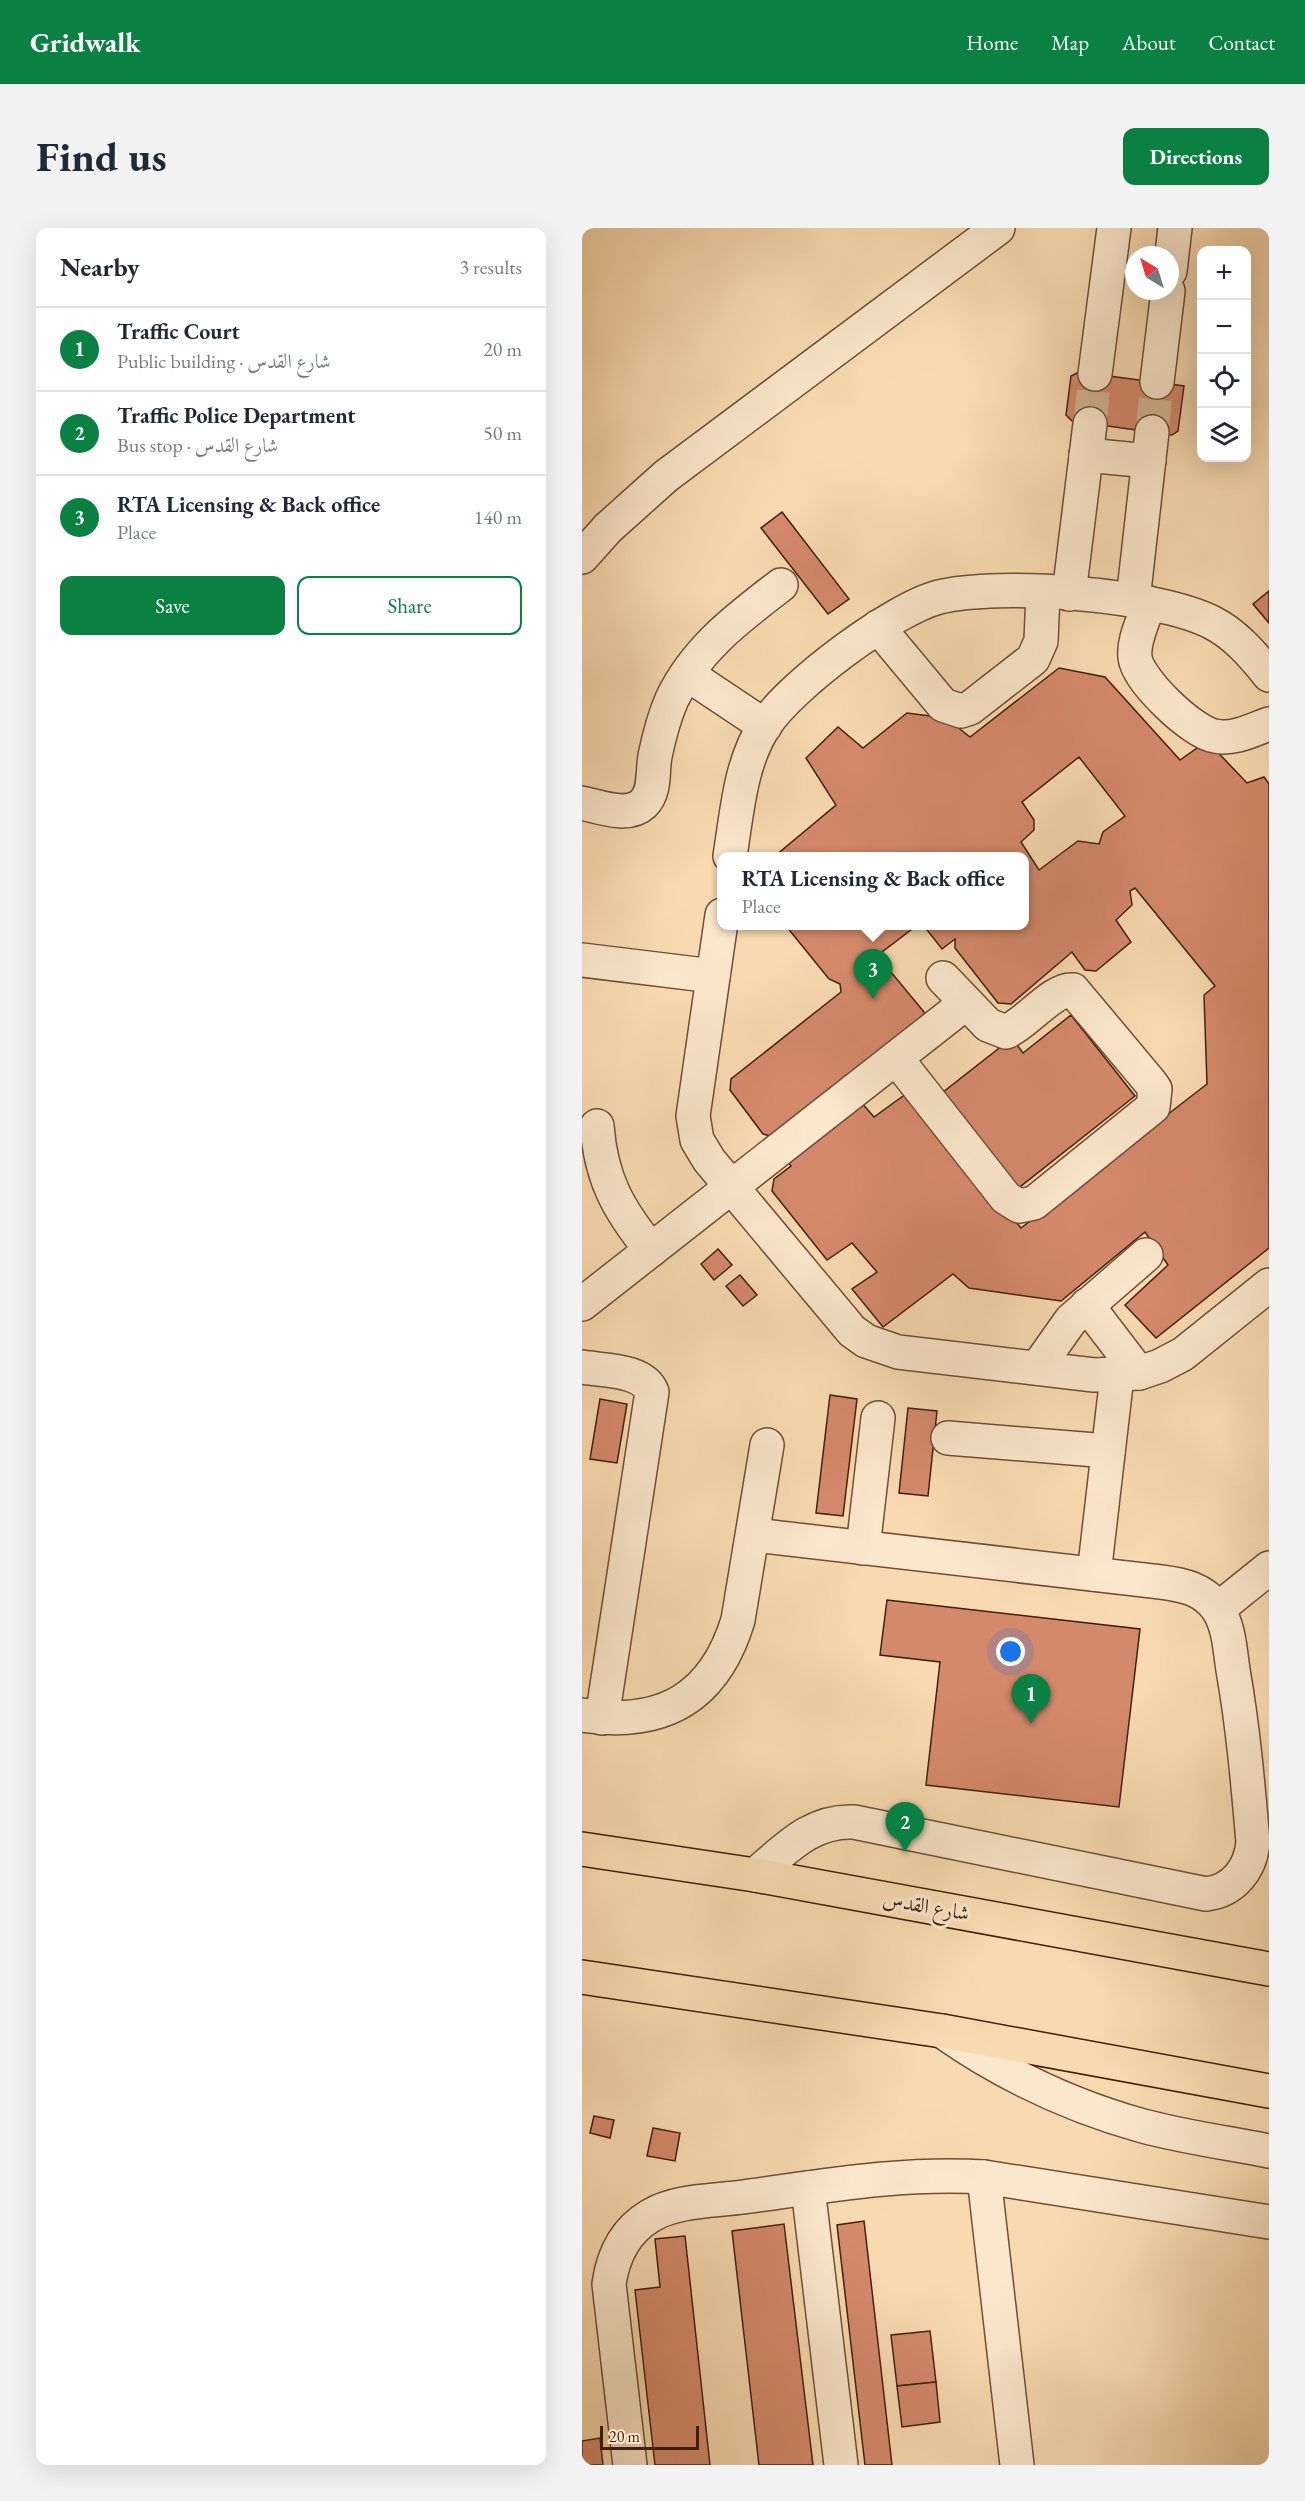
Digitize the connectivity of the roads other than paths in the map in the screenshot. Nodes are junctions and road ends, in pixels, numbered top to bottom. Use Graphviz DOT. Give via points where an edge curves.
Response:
graph roads {
  1 [pos="998,228"];
  2 [pos="1114,228"];
  3 [pos="1175,228"];
  4 [pos="1173,246"];
  5 [pos="1167,300"];
  6 [pos="1095,374"];
  7 [pos="1157,382"];
  8 [pos="582,558"];
  9 [pos="781,585"];
  10 [pos="1056,593"];
  11 [pos="1141,602"];
  12 [pos="878,627"];
  13 [pos="687,674"];
  14 [pos="1269,675"];
  15 [pos="1269,724"];
  16 [pos="765,726"];
  17 [pos="582,803"];
  18 [pos="731,852"];
  19 [pos="720,930"];
  20 [pos="582,960"];
  21 [pos="713,976"];
  22 [pos="943,978"];
  23 [pos="966,1003"];
  24 [pos="896,1058"];
  25 [pos="597,1126"];
  26 [pos="731,1187"];
  27 [pos="651,1250"];
  28 [pos="1146,1255"];
  29 [pos="1269,1285"];
  30 [pos="582,1304"];
  31 [pos="1087,1305"];
  32 [pos="582,1367"];
  33 [pos="1036,1368"];
  34 [pos="1128,1375"];
  35 [pos="878,1418"];
  36 [pos="948,1438"];
  37 [pos="767,1445"];
  38 [pos="1108,1451"];
  39 [pos="754,1535"];
  40 [pos="863,1548"];
  41 [pos="1269,1568"];
  42 [pos="1094,1574"];
  43 [pos="1218,1609"];
  44 [pos="592,1716"];
  45 [pos="1257,1740"];
  46 [pos="1258,1775"];
  47 [pos="582,1849"];
  48 [pos="755,1875"];
  49 [pos="1269,1969"];
  50 [pos="582,1977"];
  51 [pos="942,2031"];
  52 [pos="1269,2091"];
  53 [pos="1269,2151"];
  54 [pos="984,2177"];
  55 [pos="808,2188"];
  56 [pos="1269,2222"];
  57 [pos="630,2465"];
  58 [pos="841,2465"];
  59 [pos="1017,2465"];
  1 -- 8 [label="street" via="666,476 615,521"];
  2 -- 6 [label="street"];
  3 -- 4 [label="street"];
  5 -- 7 [label="street"];
  9 -- 13 [label="street" via="705,648"];
  10 -- 11 [label="street"];
  10 -- 11 [label="street" via="1088,439 1150,447"];
  10 -- 12 [label="street" via="1006,591 938,597"];
  10 -- 12 [label="street" via="1033,659 961,711 943,705"];
  11 -- 14 [label="street" via="1190,613 1215,624 1238,640"];
  11 -- 15 [label="street" via="1135,648 1137,666 1146,681 1190,724 1214,736 1229,737"];
  12 -- 16 [label="street" via="802,686"];
  13 -- 16 [label="street"];
  13 -- 17 [label="street" via="661,728 653,784 644,804 620,811"];
  16 -- 18 [label="street" via="743,779"];
  19 -- 21 [label="street"];
  20 -- 21 [label="street"];
  21 -- 26 [label="street" via="694,1128 702,1151"];
  22 -- 23 [label="street"];
  23 -- 24 [label="street"];
  23 -- 24 [label="street" via="988,1025 1006,1032 1059,993 1073,990 1155,1089 1153,1107 1148,1115 1034,1203 1018,1206 1006,1197"];
  24 -- 26 [label="street"];
  25 -- 27 [label="street" via="606,1180 617,1204"];
  26 -- 27 [label="street"];
  26 -- 33 [label="street" via="840,1318 866,1341 898,1352"];
  27 -- 30 [label="street"];
  28 -- 31 [label="street"];
  29 -- 34 [label="street" via="1183,1354 1160,1366"];
  31 -- 33 [label="street" via="1058,1335"];
  31 -- 34 [label="street"];
  32 -- 44 [label="street" via="638,1377 652,1392"];
  33 -- 34 [label="street"];
  34 -- 38 [label="street"];
  35 -- 40 [label="street"];
  36 -- 38 [label="street"];
  37 -- 39 [label="street"];
  38 -- 42 [label="street"];
  39 -- 40 [label="street"];
  39 -- 44 [label="street" via="738,1620 718,1668 700,1688 655,1714 629,1719"];
  40 -- 42 [label="street"];
  41 -- 43 [label="street"];
  42 -- 43 [label="street" via="1189,1586"];
  43 -- 45 [label="street"];
  45 -- 46 [label="street"];
  46 -- 48 [label="street" via="1252,1854 1241,1876 1213,1893 854,1822 810,1830"];
  47 -- 48 [label="main road, شارع القدس"];
  48 -- 49 [label="main road, شارع القدس"];
  50 -- 51 [label="main road"];
  51 -- 52 [label="main road"];
  51 -- 53 [label="street" via="980,2058 1062,2097 1144,2126"];
  54 -- 55 [label="street" via="892,2178"];
  54 -- 56 [label="street"];
  54 -- 59 [label="street"];
  55 -- 57 [label="street" via="667,2208 636,2226 617,2252 609,2284"];
  55 -- 58 [label="street"];
}
